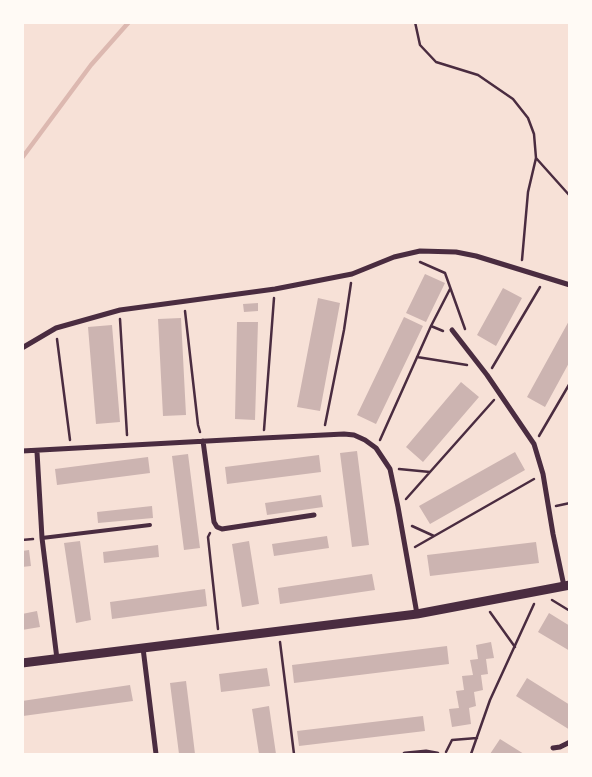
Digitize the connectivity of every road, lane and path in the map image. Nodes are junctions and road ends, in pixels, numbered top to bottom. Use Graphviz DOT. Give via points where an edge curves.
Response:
graph roads {
  1 [pos="416,22"];
  2 [pos="536,158"];
  3 [pos="565,191"];
  4 [pos="570,192"];
  5 [pos="570,196"];
  6 [pos="421,262"];
  7 [pos="520,271"];
  8 [pos="352,274"];
  9 [pos="545,278"];
  10 [pos="570,285"];
  11 [pos="275,289"];
  12 [pos="450,290"];
  13 [pos="184,300"];
  14 [pos="120,310"];
  15 [pos="452,330"];
  16 [pos="467,336"];
  17 [pos="22,348"];
  18 [pos="58,348"];
  19 [pos="417,357"];
  20 [pos="480,367"];
  21 [pos="487,375"];
  22 [pos="570,383"];
  23 [pos="500,394"];
  24 [pos="323,436"];
  25 [pos="263,438"];
  26 [pos="203,441"];
  27 [pos="534,444"];
  28 [pos="127,445"];
  29 [pos="71,448"];
  30 [pos="376,448"];
  31 [pos="22,451"];
  32 [pos="37,452"];
  33 [pos="390,468"];
  34 [pos="430,472"];
  35 [pos="543,474"];
  36 [pos="398,507"];
  37 [pos="314,515"];
  38 [pos="401,522"];
  39 [pos="150,525"];
  40 [pos="216,527"];
  41 [pos="435,536"];
  42 [pos="42,538"];
  43 [pos="405,553"];
  44 [pos="567,586"];
  45 [pos="540,592"];
  46 [pos="482,602"];
  47 [pos="417,614"];
  48 [pos="278,630"];
  49 [pos="219,638"];
  50 [pos="515,647"];
  51 [pos="143,648"];
  52 [pos="57,659"];
  53 [pos="22,664"];
  54 [pos="477,738"];
  55 [pos="570,742"];
  56 [pos="553,748"];
  57 [pos="156,754"];
  58 [pos="294,754"];
  59 [pos="405,754"];
  60 [pos="437,754"];
  61 [pos="446,754"];
  62 [pos="471,754"];
  1 -- 2 [label="path" via="420,45 436,62 478,75 513,99 528,118 534,134"];
  2 -- 3 [label="path"];
  2 -- 7 [label="path" via="528,192"];
  3 -- 4 [label="path"];
  3 -- 5 [label="path"];
  6 -- 12 [label="path" via="445,273"];
  7 -- 8 [label="street" via="476,256 420,251 394,257"];
  7 -- 9 [label="street"];
  8 -- 11 [label="street"];
  8 -- 24 [label="path"];
  9 -- 10 [label="street"];
  9 -- 21 [label="path"];
  11 -- 13 [label="street"];
  11 -- 25 [label="path"];
  12 -- 16 [label="path"];
  12 -- 19 [label="path"];
  13 -- 14 [label="street"];
  13 -- 26 [label="path" via="198,425"];
  14 -- 17 [label="street" via="56,328"];
  14 -- 28 [label="path"];
  15 -- 20 [label="street"];
  18 -- 29 [label="path"];
  19 -- 20 [label="path"];
  19 -- 30 [label="path"];
  20 -- 21 [label="street"];
  21 -- 23 [label="street"];
  22 -- 27 [label="path"];
  23 -- 27 [label="street"];
  23 -- 34 [label="path"];
  24 -- 25 [label="street"];
  24 -- 30 [label="street" via="354,435"];
  25 -- 26 [label="street"];
  26 -- 28 [label="street"];
  26 -- 40 [label="street"];
  27 -- 35 [label="street"];
  28 -- 29 [label="street"];
  29 -- 32 [label="street"];
  30 -- 33 [label="street"];
  31 -- 32 [label="street"];
  32 -- 42 [label="street"];
  33 -- 34 [label="path"];
  33 -- 36 [label="street"];
  34 -- 36 [label="path"];
  35 -- 41 [label="path"];
  35 -- 44 [label="street" via="553,534"];
  36 -- 38 [label="street"];
  37 -- 40 [label="street" via="222,529"];
  38 -- 41 [label="path"];
  38 -- 43 [label="street"];
  39 -- 42 [label="lane"];
  40 -- 49 [label="path" via="208,536"];
  41 -- 43 [label="path"];
  42 -- 52 [label="street"];
  43 -- 47 [label="street"];
  44 -- 45 [label="street"];
  45 -- 46 [label="street"];
  45 -- 50 [label="path"];
  46 -- 47 [label="street"];
  46 -- 50 [label="path"];
  47 -- 48 [label="street"];
  48 -- 49 [label="street"];
  48 -- 58 [label="path"];
  49 -- 51 [label="street"];
  50 -- 54 [label="path" via="490,700"];
  51 -- 52 [label="street"];
  51 -- 57 [label="street"];
  52 -- 53 [label="street"];
  54 -- 61 [label="path" via="452,740"];
  54 -- 62 [label="path"];
  55 -- 56 [label="street"];
  59 -- 60 [label="street"];
}
